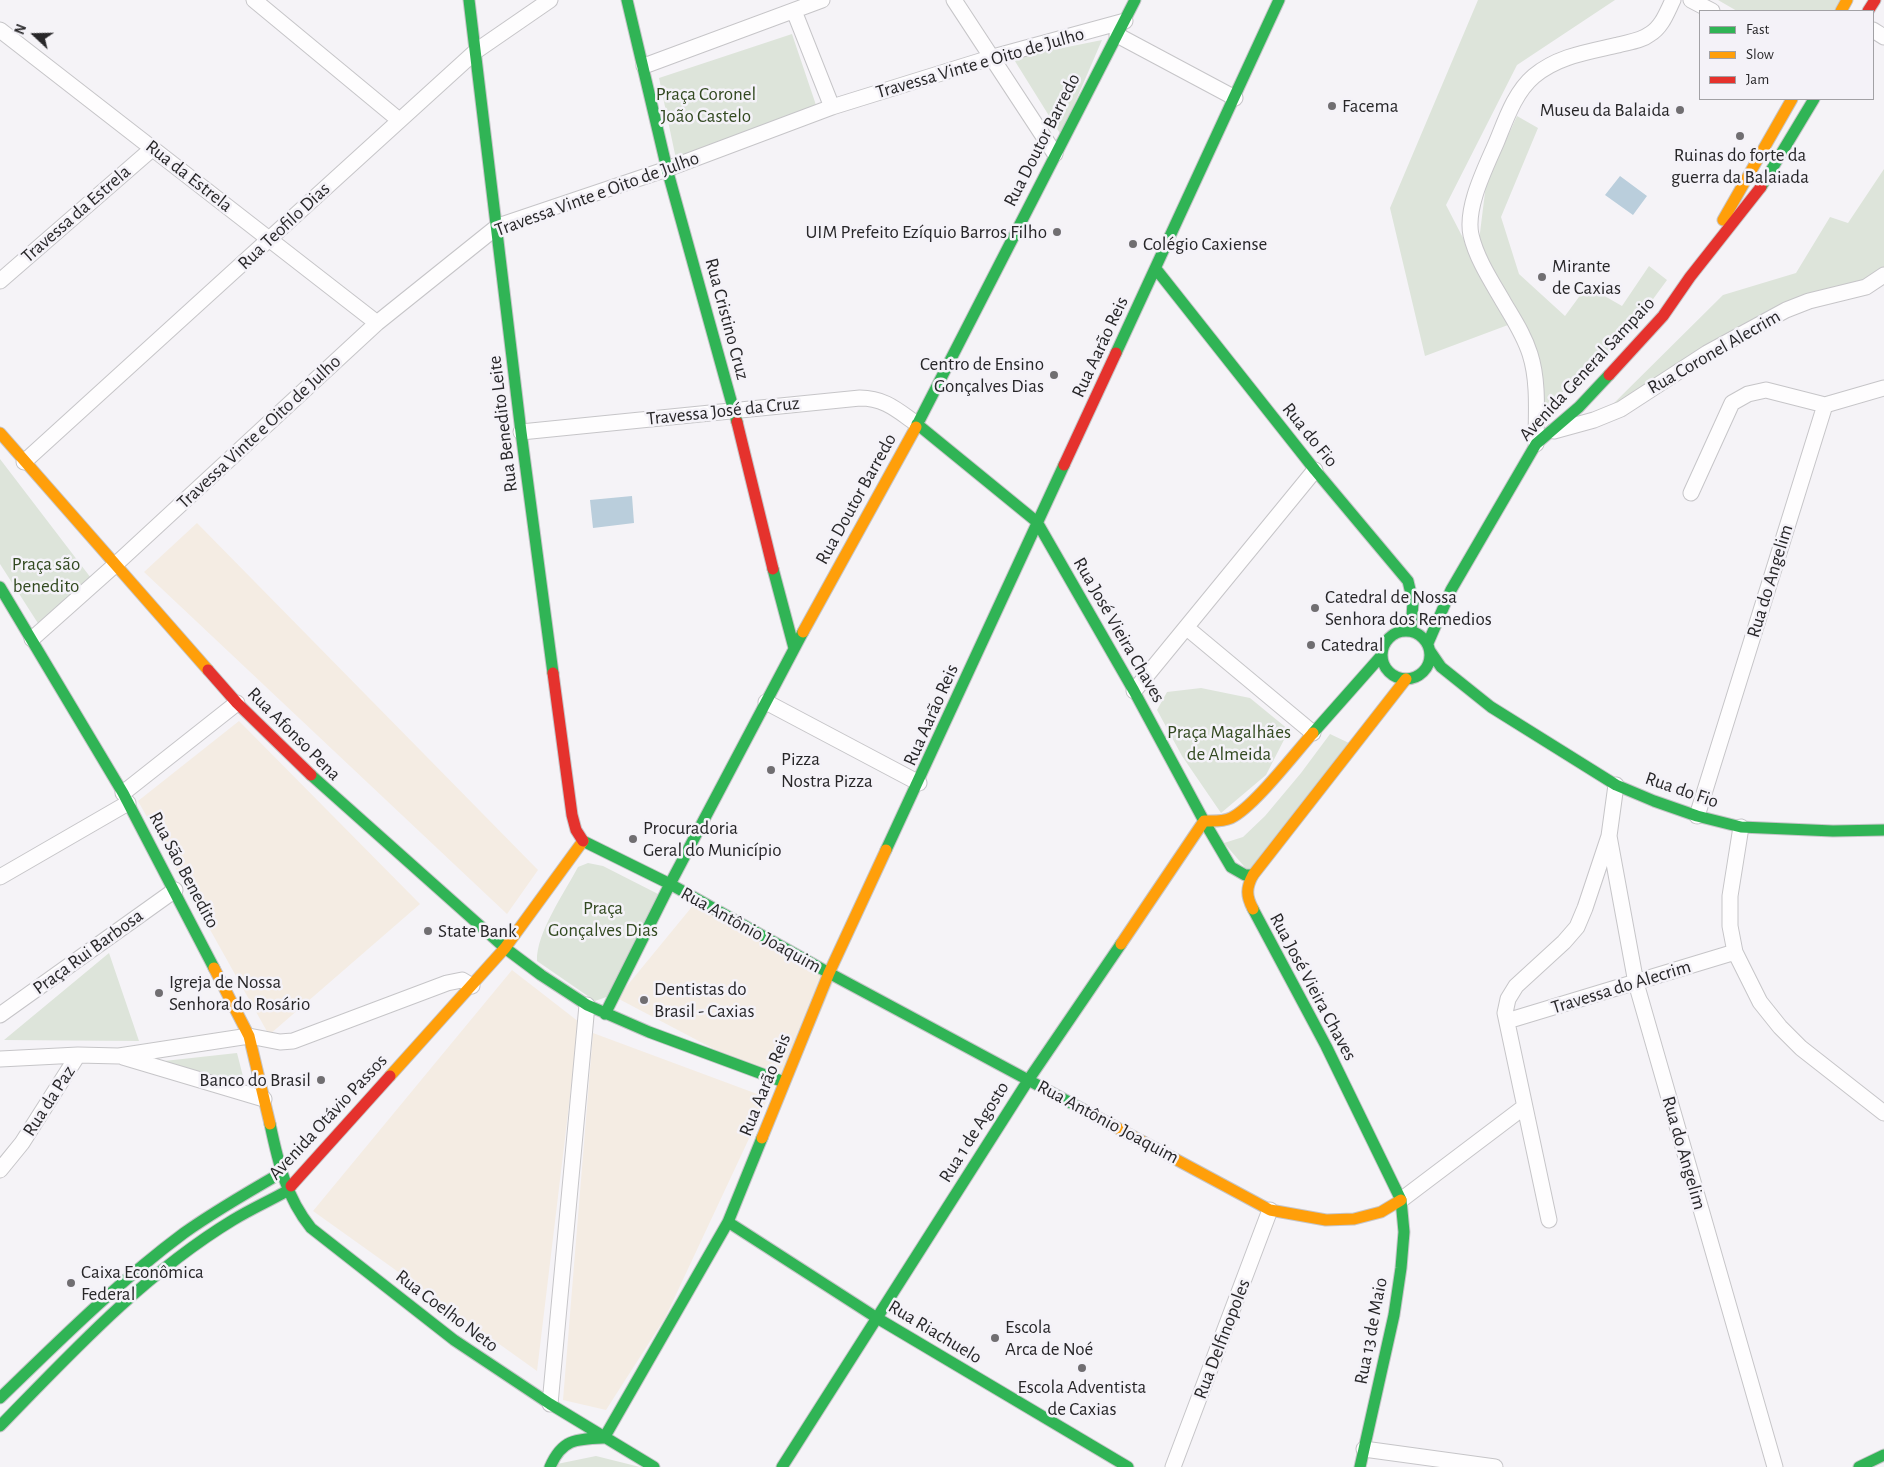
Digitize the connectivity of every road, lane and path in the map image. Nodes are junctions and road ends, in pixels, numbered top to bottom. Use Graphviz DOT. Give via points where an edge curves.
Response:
graph roads {
  1 [pos="254,0"];
  2 [pos="469,0"];
  3 [pos="550,0"];
  4 [pos="627,0"];
  5 [pos="822,0"];
  6 [pos="954,0"];
  7 [pos="1135,0"];
  8 [pos="1279,0"];
  9 [pos="1673,0"];
  10 [pos="1691,0"];
  11 [pos="1710,10"];
  12 [pos="794,11"];
  13 [pos="1125,21"];
  14 [pos="0,30"];
  15 [pos="1117,35"];
  16 [pos="476,52"];
  17 [pos="993,57"];
  18 [pos="644,66"];
  19 [pos="1234,98"];
  20 [pos="1791,100"];
  21 [pos="1813,100"];
  22 [pos="832,107"];
  23 [pos="399,120"];
  24 [pos="153,148"];
  25 [pos="1055,154"];
  26 [pos="667,169"];
  27 [pos="498,226"];
  28 [pos="270,240"];
  29 [pos="1156,269"];
  30 [pos="1884,275"];
  31 [pos="1690,277"];
  32 [pos="0,281"];
  33 [pos="377,323"];
  34 [pos="1884,388"];
  35 [pos="1825,405"];
  36 [pos="734,410"];
  37 [pos="917,424"];
  38 [pos="522,432"];
  39 [pos="0,433"];
  40 [pos="1541,439"];
  41 [pos="24,462"];
  42 [pos="1315,470"];
  43 [pos="1691,493"];
  44 [pos="1037,522"];
  45 [pos="115,565"];
  46 [pos="0,587"];
  47 [pos="1451,590"];
  48 [pos="1419,627"];
  49 [pos="1187,628"];
  50 [pos="32,639"];
  51 [pos="1429,647"];
  52 [pos="794,648"];
  53 [pos="1382,654"];
  54 [pos="1410,678"];
  55 [pos="1431,682"];
  56 [pos="1446,687"];
  57 [pos="1134,691"];
  58 [pos="766,702"];
  59 [pos="237,703"];
  60 [pos="1491,707"];
  61 [pos="1313,733"];
  62 [pos="919,783"];
  63 [pos="1616,785"];
  64 [pos="126,798"];
  65 [pos="1697,816"];
  66 [pos="1204,822"];
  67 [pos="1741,827"];
  68 [pos="1884,830"];
  69 [pos="1609,836"];
  70 [pos="583,841"];
  71 [pos="1253,875"];
  72 [pos="0,877"];
  73 [pos="670,884"];
  74 [pos="175,890"];
  75 [pos="505,948"];
  76 [pos="1735,952"];
  77 [pos="829,973"];
  78 [pos="1636,983"];
  79 [pos="472,986"];
  80 [pos="587,1005"];
  81 [pos="605,1014"];
  82 [pos="0,1015"];
  83 [pos="1506,1021"];
  84 [pos="249,1036"];
  85 [pos="78,1056"];
  86 [pos="119,1056"];
  87 [pos="0,1059"];
  88 [pos="1029,1079"];
  89 [pos="784,1082"];
  90 [pos="264,1098"];
  91 [pos="1524,1106"];
  92 [pos="1884,1113"];
  93 [pos="0,1170"];
  94 [pos="281,1173"];
  95 [pos="287,1191"];
  96 [pos="1401,1200"];
  97 [pos="1270,1210"];
  98 [pos="1549,1220"];
  99 [pos="728,1222"];
  100 [pos="170,1244"];
  101 [pos="180,1257"];
  102 [pos="877,1318"];
  103 [pos="0,1398"];
  104 [pos="550,1404"];
  105 [pos="0,1426"];
  106 [pos="604,1438"];
  107 [pos="1364,1449"];
  108 [pos="1884,1455"];
  109 [pos="550,1467"];
  110 [pos="654,1467"];
  111 [pos="782,1467"];
  112 [pos="1128,1467"];
  113 [pos="1173,1467"];
  114 [pos="1360,1467"];
  115 [pos="1495,1467"];
  116 [pos="1774,1467"];
  117 [pos="1859,1467"];
  1 -- 23 [label="street"];
  2 -- 16 [label="main road, Rua Benedito Leite"];
  3 -- 16 [label="street, Rua Teofilo Dias"];
  4 -- 18 [label="main road, Rua Cristino Cruz"];
  5 -- 12 [label="street"];
  6 -- 17 [label="street"];
  7 -- 13 [label="main road, Rua Doutor Barredo"];
  8 -- 19 [label="main road, Rua Aarão Reis"];
  9 -- 40 [label="street" via="1660,25 1650,34 1638,40 1570,56 1550,64 1533,77 1511,109 1478,186 1471,234 1479,258 1531,355"];
  10 -- 11 [label="street"];
  12 -- 18 [label="street"];
  12 -- 22 [label="street"];
  13 -- 15 [label="main road, Rua Doutor Barredo"];
  13 -- 17 [label="street, Travessa Vinte e Oito de Julho"];
  14 -- 24 [label="street, Rua da Estrela"];
  15 -- 19 [label="street"];
  15 -- 25 [label="main road, Rua Doutor Barredo"];
  16 -- 23 [label="street, Rua Teofilo Dias"];
  16 -- 27 [label="main road, Rua Benedito Leite"];
  17 -- 22 [label="street, Travessa Vinte e Oito de Julho"];
  17 -- 25 [label="street"];
  18 -- 26 [label="main road, Rua Cristino Cruz"];
  19 -- 29 [label="main road, Rua Aarão Reis"];
  20 -- 31 [label="main road, Avenida General Sampaio"];
  21 -- 31 [label="main road, Avenida General Sampaio" via="1757,194"];
  22 -- 26 [label="street, Travessa Vinte e Oito de Julho"];
  23 -- 28 [label="street, Rua Teofilo Dias"];
  24 -- 28 [label="street, Rua da Estrela"];
  24 -- 32 [label="street, Travessa da Estrela"];
  25 -- 37 [label="main road, Rua Doutor Barredo"];
  26 -- 27 [label="street, Travessa Vinte e Oito de Julho"];
  26 -- 36 [label="main road, Rua Cristino Cruz"];
  27 -- 33 [label="street, Travessa Vinte e Oito de Julho"];
  27 -- 38 [label="main road, Rua Benedito Leite"];
  28 -- 33 [label="street, Rua da Estrela"];
  28 -- 41 [label="street, Rua Teofilo Dias"];
  29 -- 42 [label="main road, Rua do Fio"];
  29 -- 44 [label="main road, Rua Aarão Reis"];
  30 -- 40 [label="street, Rua Coronel Alecrim" via="1866,287 1786,310 1707,353 1621,409"];
  31 -- 40 [label="main road, Avenida General Sampaio" via="1663,316 1579,408"];
  33 -- 45 [label="street, Travessa Vinte e Oito de Julho"];
  34 -- 35 [label="street"];
  35 -- 43 [label="street" via="1766,390 1748,394 1732,403"];
  35 -- 65 [label="street, Rua do Angelim"];
  36 -- 37 [label="street, Travessa José da Cruz" via="872,398 885,402"];
  36 -- 38 [label="street, Travessa José da Cruz"];
  36 -- 52 [label="main road, Rua Cristino Cruz"];
  37 -- 44 [label="main road, Rua José Vieira Chaves"];
  37 -- 52 [label="main road, Rua Doutor Barredo"];
  38 -- 70 [label="main road, Rua Benedito Leite" via="572,815"];
  39 -- 41 [label="main road, Rua Afonso Pena"];
  40 -- 47 [label="main road, Avenida General Sampaio"];
  41 -- 45 [label="main road, Rua Afonso Pena"];
  42 -- 48 [label="main road, Rua do Fio" via="1408,581"];
  42 -- 49 [label="street"];
  44 -- 57 [label="main road, Rua José Vieira Chaves"];
  44 -- 62 [label="main road, Rua Aarão Reis"];
  45 -- 50 [label="street, Travessa Vinte e Oito de Julho"];
  45 -- 59 [label="main road, Rua Afonso Pena"];
  46 -- 50 [label="main road, Rua São Benedito"];
  47 -- 48 [label="main road, Avenida General Sampaio"];
  47 -- 51 [label="main road, Avenida General Sampaio"];
  48 -- 51 [label="main road"];
  48 -- 53 [label="main road" via="1392,635"];
  49 -- 57 [label="street"];
  49 -- 61 [label="street"];
  50 -- 64 [label="main road, Rua São Benedito"];
  51 -- 54 [label="main road" via="1430,660 1426,667 1421,674"];
  51 -- 60 [label="main road, Rua do Fio" via="1441,667"];
  52 -- 58 [label="main road, Rua Doutor Barredo"];
  53 -- 54 [label="main road" via="1387,669 1399,678"];
  53 -- 61 [label="main road"];
  54 -- 55 [label="main road"];
  54 -- 71 [label="main road"];
  56 -- 60 [label="main road, Rua do Fio"];
  57 -- 66 [label="main road, Rua José Vieira Chaves"];
  58 -- 62 [label="street"];
  58 -- 73 [label="main road, Rua Doutor Barredo"];
  59 -- 64 [label="street"];
  59 -- 75 [label="main road, Rua Afonso Pena" via="329,793"];
  60 -- 63 [label="main road, Rua do Fio"];
  61 -- 66 [label="main road" via="1236,817 1221,822"];
  62 -- 77 [label="main road, Rua Aarão Reis"];
  63 -- 65 [label="main road, Rua do Fio"];
  63 -- 69 [label="street"];
  64 -- 72 [label="street"];
  64 -- 74 [label="main road, Rua São Benedito"];
  65 -- 67 [label="main road, Rua do Fio"];
  66 -- 71 [label="main road, Rua José Vieira Chaves" via="1231,867 1245,875"];
  66 -- 88 [label="main road, Rua 1 de Agosto"];
  67 -- 68 [label="main road, Rua do Fio"];
  67 -- 76 [label="street" via="1730,896 1730,926"];
  69 -- 78 [label="street, Rua do Angelim"];
  69 -- 83 [label="street" via="1576,927 1516,986 1508,999"];
  70 -- 73 [label="main road, Rua Antônio Joaquim"];
  70 -- 75 [label="main road, Avenida Otávio Passos"];
  71 -- 96 [label="main road, Rua José Vieira Chaves" via="1247,898 1326,1046"];
  73 -- 77 [label="main road, Rua Antônio Joaquim"];
  73 -- 81 [label="main road, Rua Doutor Barredo"];
  74 -- 82 [label="street, Praça Rui Barbosa"];
  74 -- 84 [label="main road, Rua São Benedito"];
  75 -- 79 [label="main road, Avenida Otávio Passos"];
  75 -- 80 [label="main road, Rua Afonso Pena" via="540,976"];
  76 -- 78 [label="street, Travessa do Alecrim"];
  76 -- 92 [label="street" via="1760,1002 1780,1027 1801,1048"];
  77 -- 88 [label="main road, Rua Antônio Joaquim"];
  77 -- 89 [label="main road, Rua Aarão Reis"];
  78 -- 83 [label="street, Travessa do Alecrim"];
  78 -- 116 [label="street, Rua do Angelim"];
  79 -- 84 [label="street" via="462,980 447,983 293,1041"];
  79 -- 95 [label="main road, Avenida Otávio Passos"];
  80 -- 81 [label="main road, Rua Afonso Pena"];
  80 -- 104 [label="street"];
  81 -- 89 [label="main road, Rua Afonso Pena"];
  83 -- 91 [label="street"];
  84 -- 86 [label="street"];
  84 -- 90 [label="main road, Rua São Benedito"];
  85 -- 86 [label="street"];
  85 -- 87 [label="street"];
  85 -- 93 [label="street, Rua da Paz" via="22,1143"];
  86 -- 90 [label="street"];
  88 -- 97 [label="main road, Rua Antônio Joaquim"];
  88 -- 102 [label="main road, Rua 1 de Agosto"];
  89 -- 99 [label="main road, Rua Aarão Reis"];
  90 -- 94 [label="main road, Rua São Benedito"];
  91 -- 96 [label="street, Rua Antônio Joaquim"];
  91 -- 98 [label="street"];
  94 -- 95 [label="main road, Rua São Benedito"];
  94 -- 100 [label="main road, Avenida Otávio Passos" via="222,1207"];
  95 -- 101 [label="main road, Avenida Otávio Passos" via="233,1220"];
  95 -- 104 [label="main road, Rua Coelho Neto" via="311,1228 454,1340"];
  96 -- 97 [label="main road, Rua Antônio Joaquim" via="1359,1219 1331,1220"];
  96 -- 107 [label="main road, Rua 13 de Maio" via="1404,1232 1401,1268 1394,1315"];
  97 -- 113 [label="street, Rua Delfinopoles"];
  99 -- 102 [label="main road, Rua Riachuelo"];
  99 -- 106 [label="main road, Rua Aarão Reis"];
  100 -- 101 [label="street"];
  100 -- 103 [label="main road, Avenida Otávio Passos" via="84,1316"];
  101 -- 105 [label="main road, Avenida Otávio Passos" via="94,1330"];
  102 -- 111 [label="main road, Rua 1 de Agosto"];
  102 -- 112 [label="main road, Rua Riachuelo"];
  104 -- 106 [label="main road, Rua Coelho Neto"];
  106 -- 109 [label="main road" via="576,1439 564,1444 554,1455"];
  106 -- 110 [label="main road, Rua Coelho Neto"];
  107 -- 114 [label="main road, Rua 13 de Maio"];
  107 -- 115 [label="street"];
  108 -- 117 [label="main road"];
}
